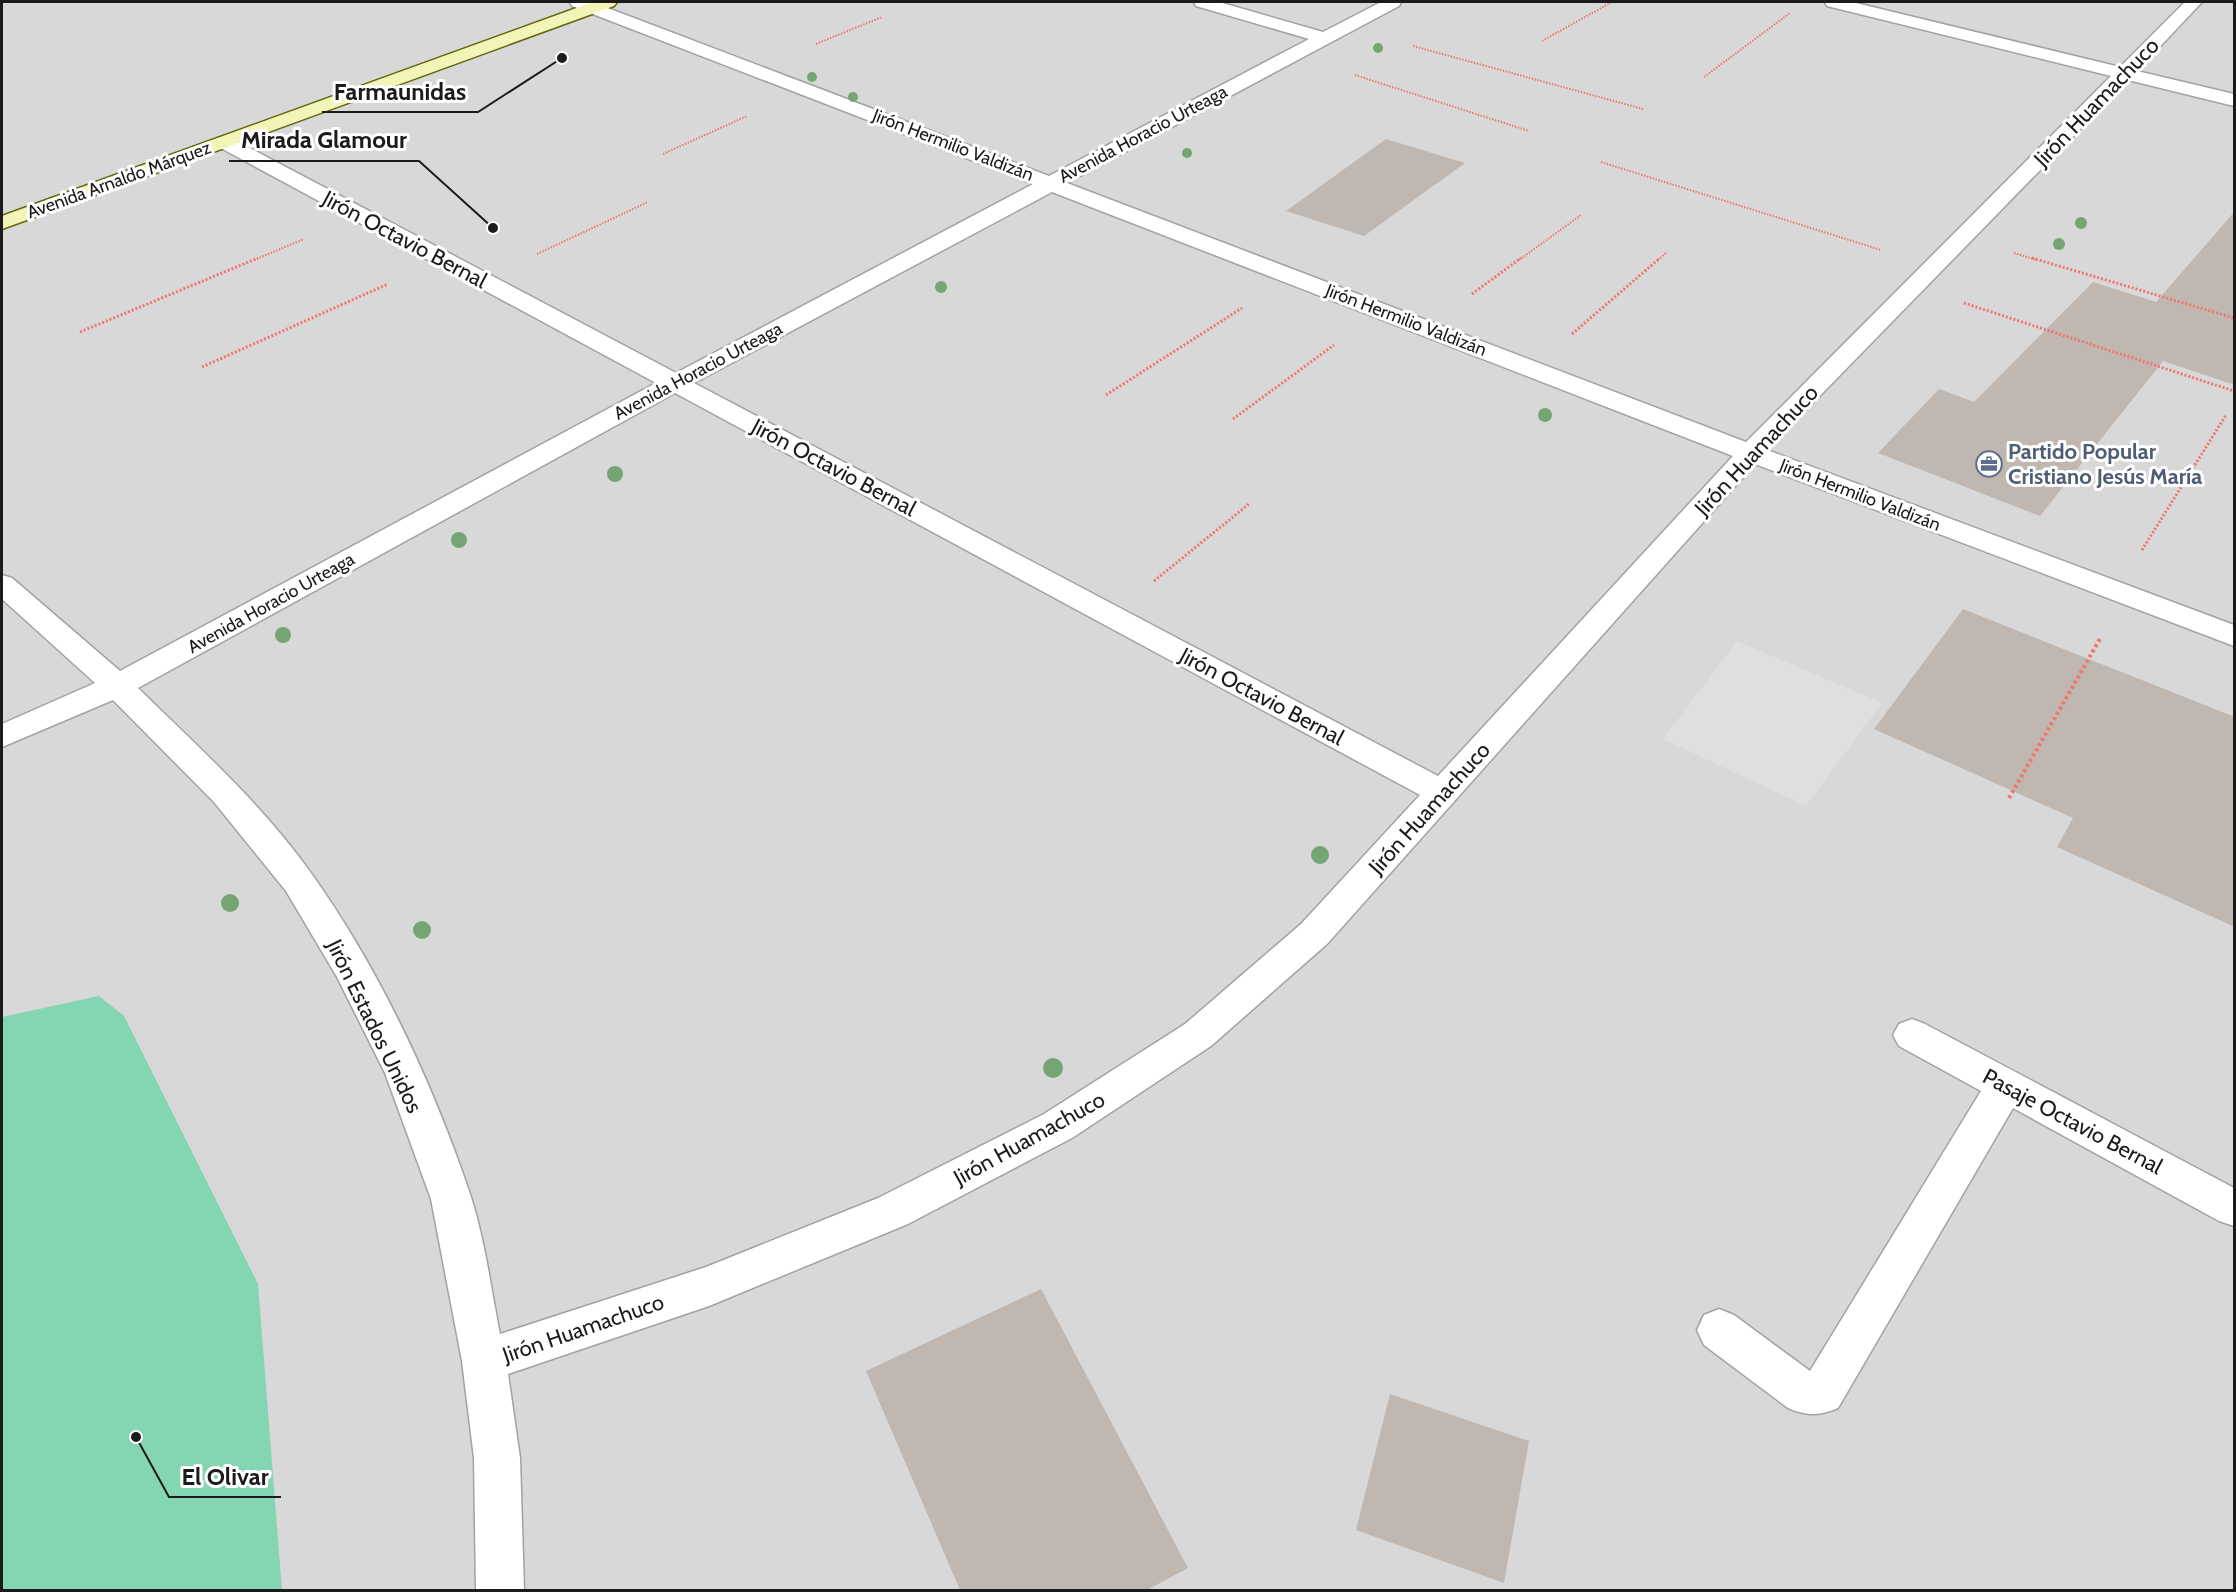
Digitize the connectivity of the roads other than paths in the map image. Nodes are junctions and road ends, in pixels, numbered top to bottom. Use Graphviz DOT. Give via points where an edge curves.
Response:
graph roads {
  1 [pos="1202,2"];
  2 [pos="1393,2"];
  3 [pos="1833,2"];
  4 [pos="2194,2"];
  5 [pos="593,3"];
  6 [pos="1334,33"];
  7 [pos="2125,72"];
  8 [pos="2235,99"];
  9 [pos="224,142"];
  10 [pos="1051,183"];
  11 [pos="2,223"];
  12 [pos="675,383"];
  13 [pos="1750,453"];
  14 [pos="2,584"];
  15 [pos="2235,636"];
  16 [pos="117,686"];
  17 [pos="2,735"];
  18 [pos="1443,793"];
  19 [pos="1912,1035"];
  20 [pos="2006,1085"];
  21 [pos="2235,1208"];
  22 [pos="1719,1330"];
  23 [pos="484,1362"];
  24 [pos="501,1590"];
  1 -- 6 [label="street"];
  2 -- 6 [label="street, Avenida Horacio Urteaga"];
  3 -- 7 [label="street"];
  4 -- 7 [label="street, Jirón Huamachuco"];
  5 -- 9 [label="street, Avenida Arnaldo Márquez"];
  5 -- 10 [label="street, Jirón Hermilio Valdizán"];
  6 -- 10 [label="street, Avenida Horacio Urteaga"];
  7 -- 8 [label="street"];
  7 -- 13 [label="street, Jirón Huamachuco"];
  9 -- 11 [label="street, Avenida Arnaldo Márquez"];
  9 -- 12 [label="street, Jirón Octavio Bernal"];
  10 -- 12 [label="street, Avenida Horacio Urteaga"];
  10 -- 13 [label="street, Jirón Hermilio Valdizán"];
  12 -- 16 [label="street, Avenida Horacio Urteaga"];
  12 -- 18 [label="street, Jirón Octavio Bernal"];
  13 -- 15 [label="street, Jirón Hermilio Valdizán"];
  13 -- 18 [label="street, Jirón Huamachuco"];
  14 -- 16 [label="street, Jirón Estados Unidos"];
  16 -- 17 [label="street, Avenida Horacio Urteaga"];
  16 -- 23 [label="street, Jirón Estados Unidos" via="226,794 298,882 351,969 404,1073 451,1199"];
  18 -- 23 [label="street, Jirón Huamachuco" via="1314,934 1198,1035 1058,1126 893,1211 709,1286"];
  19 -- 20 [label="street, Pasaje Octavio Bernal"];
  20 -- 21 [label="street, Pasaje Octavio Bernal"];
  20 -- 22 [label="street" via="1822,1393 1804,1393"];
  23 -- 24 [label="street, Jirón Estados Unidos" via="497,1458"];
}
